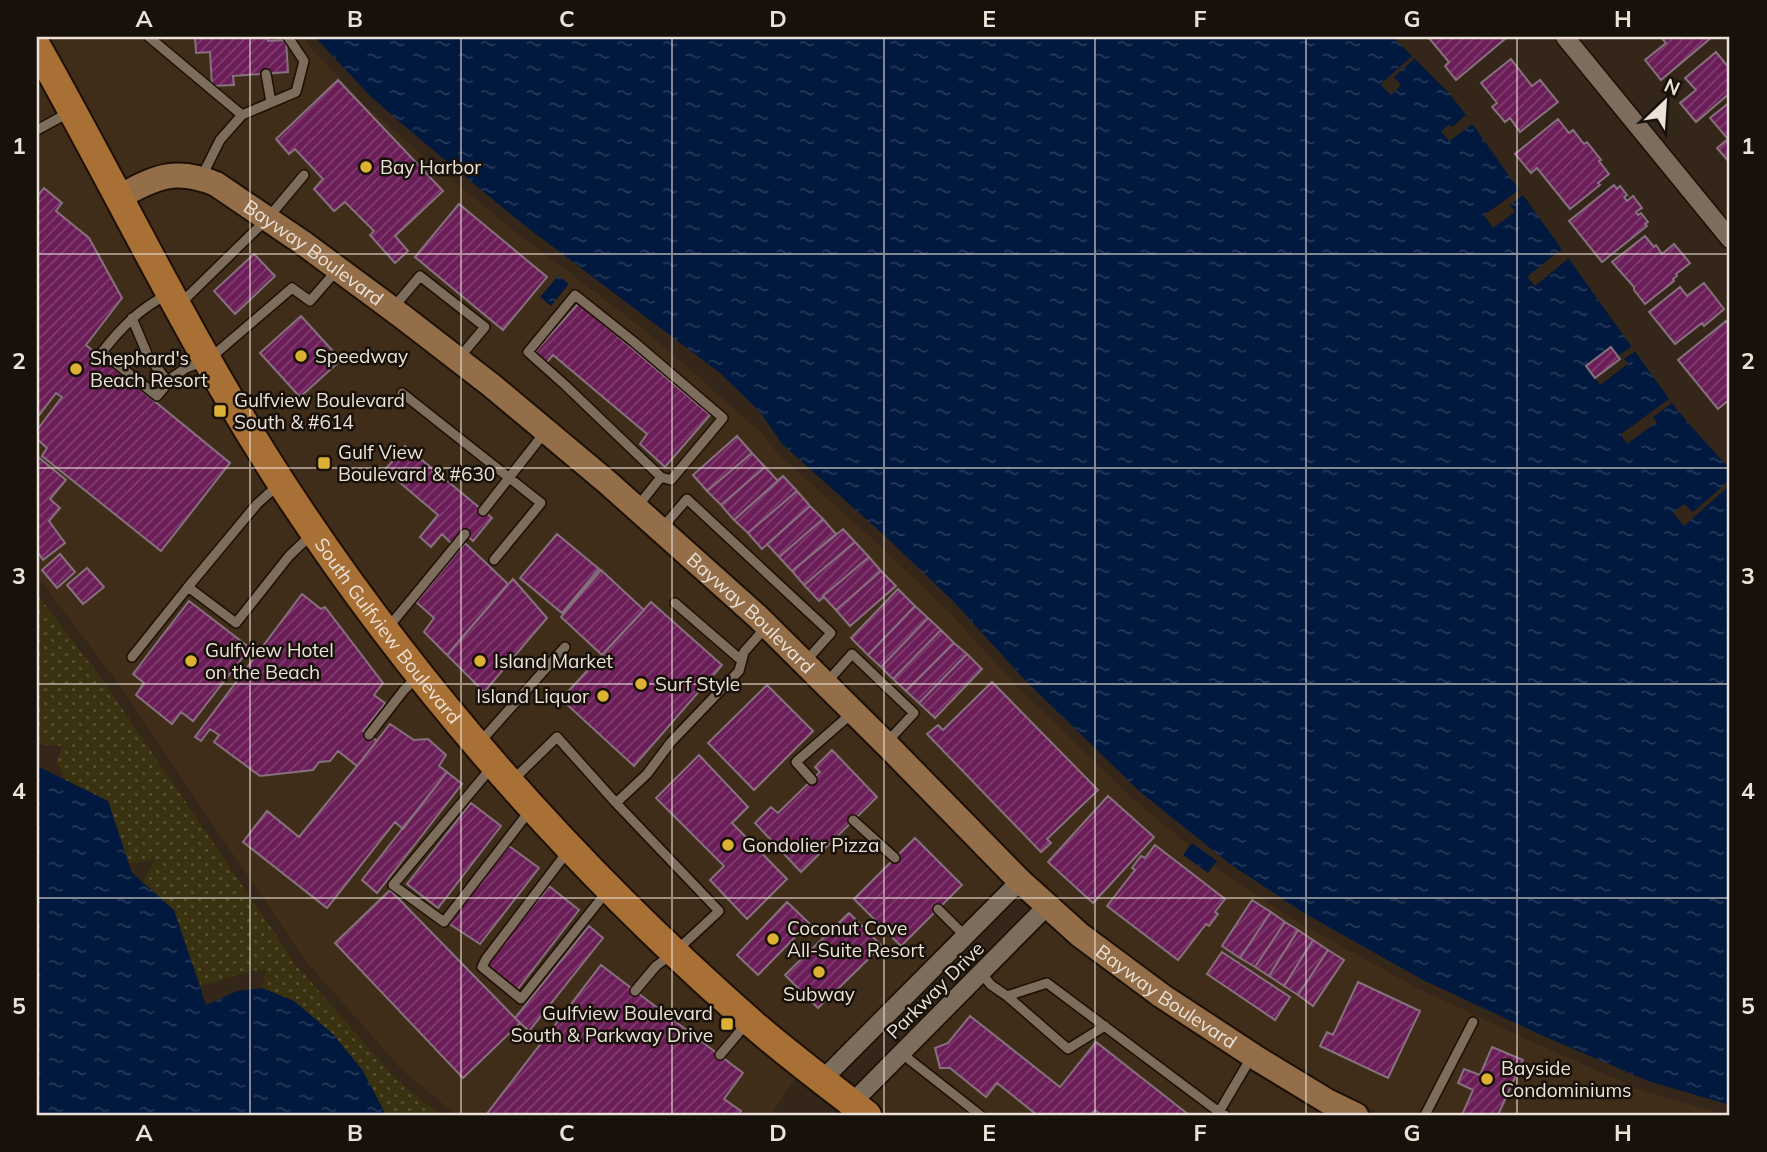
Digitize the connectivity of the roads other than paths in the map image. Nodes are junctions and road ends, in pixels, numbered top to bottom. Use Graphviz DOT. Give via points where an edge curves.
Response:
graph roads {
  1 [pos="149,37"];
  2 [pos="288,37"];
  3 [pos="1565,37"];
  4 [pos="37,47"];
  5 [pos="265,74"];
  6 [pos="271,102"];
  7 [pos="73,111"];
  8 [pos="242,115"];
  9 [pos="37,130"];
  10 [pos="304,175"];
  11 [pos="201,177"];
  12 [pos="119,197"];
  13 [pos="268,218"];
  14 [pos="1730,239"];
  15 [pos="338,269"];
  16 [pos="174,300"];
  17 [pos="393,309"];
  18 [pos="132,318"];
  19 [pos="458,359"];
  20 [pos="208,360"];
  21 [pos="168,382"];
  22 [pos="402,393"];
  23 [pos="546,431"];
  24 [pos="661,477"];
  25 [pos="509,478"];
  26 [pos="281,482"];
  27 [pos="637,508"];
  28 [pos="483,511"];
  29 [pos="661,529"];
  30 [pos="315,531"];
  31 [pos="464,534"];
  32 [pos="494,560"];
  33 [pos="188,587"];
  34 [pos="675,603"];
  35 [pos="767,625"];
  36 [pos="386,631"];
  37 [pos="565,647"];
  38 [pos="132,657"];
  39 [pos="741,660"];
  40 [pos="804,662"];
  41 [pos="419,674"];
  42 [pos="826,684"];
  43 [pos="854,712"];
  44 [pos="369,735"];
  45 [pos="886,743"];
  46 [pos="494,764"];
  47 [pos="812,780"];
  48 [pos="617,803"];
  49 [pos="532,807"];
  50 [pos="853,820"];
  51 [pos="570,848"];
  52 [pos="895,858"];
  53 [pos="1020,881"];
  54 [pos="609,889"];
  55 [pos="1047,906"];
  56 [pos="938,909"];
  57 [pos="965,937"];
  58 [pos="675,952"];
  59 [pos="981,973"];
  60 [pos="635,991"];
  61 [pos="1007,996"];
  62 [pos="749,1020"];
  63 [pos="1473,1022"];
  64 [pos="1105,1026"];
  65 [pos="901,1053"];
  66 [pos="720,1055"];
  67 [pos="1252,1056"];
  68 [pos="822,1080"];
  69 [pos="859,1109"];
  70 [pos="1222,1114"];
  71 [pos="980,1115"];
  72 [pos="1356,1115"];
  73 [pos="1425,1115"];
  1 -- 8 [label="lane"];
  2 -- 6 [label="lane" via="304,61 296,92"];
  3 -- 14 [label="street"];
  4 -- 7 [label="main road, South Gulfview Boulevard"];
  5 -- 6 [label="lane"];
  6 -- 8 [label="lane"];
  7 -- 9 [label="lane"];
  7 -- 12 [label="main road, South Gulfview Boulevard"];
  8 -- 11 [label="lane" via="220,140"];
  10 -- 13 [label="lane"];
  11 -- 12 [label="street, Bayway Boulevard" via="151,180"];
  11 -- 13 [label="street, Bayway Boulevard"];
  12 -- 16 [label="main road, South Gulfview Boulevard"];
  13 -- 15 [label="street, Bayway Boulevard"];
  13 -- 16 [label="lane"];
  15 -- 17 [label="street, Bayway Boulevard"];
  15 -- 20 [label="lane" via="310,301 292,288"];
  16 -- 18 [label="lane" via="149,304"];
  16 -- 20 [label="main road, South Gulfview Boulevard"];
  17 -- 19 [label="street, Bayway Boulevard"];
  17 -- 19 [label="lane" via="420,276 485,327"];
  18 -- 21 [label="lane" via="148,356"];
  18 -- 21 [label="lane" via="102,352 157,396"];
  19 -- 23 [label="street, Bayway Boulevard"];
  20 -- 21 [label="lane" via="186,368"];
  20 -- 26 [label="main road, South Gulfview Boulevard"];
  22 -- 25 [label="lane"];
  23 -- 25 [label="lane"];
  23 -- 27 [label="street, Bayway Boulevard"];
  24 -- 24 [label="lane" via="671,480 723,418 575,295 528,352"];
  24 -- 27 [label="lane"];
  25 -- 28 [label="lane"];
  25 -- 32 [label="lane" via="541,503"];
  26 -- 30 [label="main road, South Gulfview Boulevard"];
  26 -- 33 [label="lane" via="257,503"];
  27 -- 29 [label="street, Bayway Boulevard"];
  29 -- 35 [label="street, Bayway Boulevard"];
  29 -- 40 [label="lane" via="687,499 831,634"];
  30 -- 33 [label="lane" via="236,623"];
  30 -- 36 [label="main road, South Gulfview Boulevard"];
  31 -- 36 [label="lane"];
  33 -- 38 [label="lane"];
  34 -- 39 [label="lane"];
  35 -- 39 [label="lane"];
  35 -- 40 [label="street, Bayway Boulevard"];
  36 -- 41 [label="main road, South Gulfview Boulevard"];
  37 -- 46 [label="lane"];
  39 -- 48 [label="lane" via="739,671"];
  40 -- 42 [label="street, Bayway Boulevard"];
  41 -- 44 [label="lane"];
  41 -- 46 [label="main road, South Gulfview Boulevard"];
  42 -- 43 [label="street, Bayway Boulevard"];
  42 -- 45 [label="lane" via="852,654 914,713"];
  43 -- 45 [label="street, Bayway Boulevard"];
  43 -- 47 [label="lane" via="796,762"];
  45 -- 53 [label="street, Bayway Boulevard"];
  46 -- 48 [label="lane" via="557,737"];
  46 -- 49 [label="main road, South Gulfview Boulevard"];
  46 -- 49 [label="lane" via="393,885 444,922"];
  48 -- 58 [label="lane" via="719,911"];
  49 -- 51 [label="main road, South Gulfview Boulevard"];
  50 -- 52 [label="lane"];
  51 -- 54 [label="main road, South Gulfview Boulevard"];
  51 -- 54 [label="lane" via="482,967 521,999"];
  53 -- 55 [label="street, Bayway Boulevard"];
  53 -- 57 [label="street, Parkway Drive"];
  54 -- 58 [label="main road, South Gulfview Boulevard"];
  55 -- 59 [label="street, Parkway Drive"];
  55 -- 67 [label="street, Bayway Boulevard" via="1162,996"];
  56 -- 57 [label="lane"];
  57 -- 68 [label="street, Parkway Drive"];
  58 -- 60 [label="lane"];
  58 -- 62 [label="main road, South Gulfview Boulevard"];
  59 -- 61 [label="lane"];
  59 -- 65 [label="street, Parkway Drive"];
  61 -- 64 [label="lane" via="1047,983"];
  61 -- 64 [label="lane" via="1068,1049"];
  62 -- 66 [label="lane"];
  62 -- 68 [label="main road, South Gulfview Boulevard"];
  63 -- 73 [label="lane"];
  64 -- 70 [label="lane"];
  65 -- 69 [label="street, Parkway Drive"];
  65 -- 71 [label="lane"];
  67 -- 70 [label="lane"];
  67 -- 72 [label="street, Bayway Boulevard"];
  68 -- 69 [label="main road, South Gulfview Boulevard"];
}
